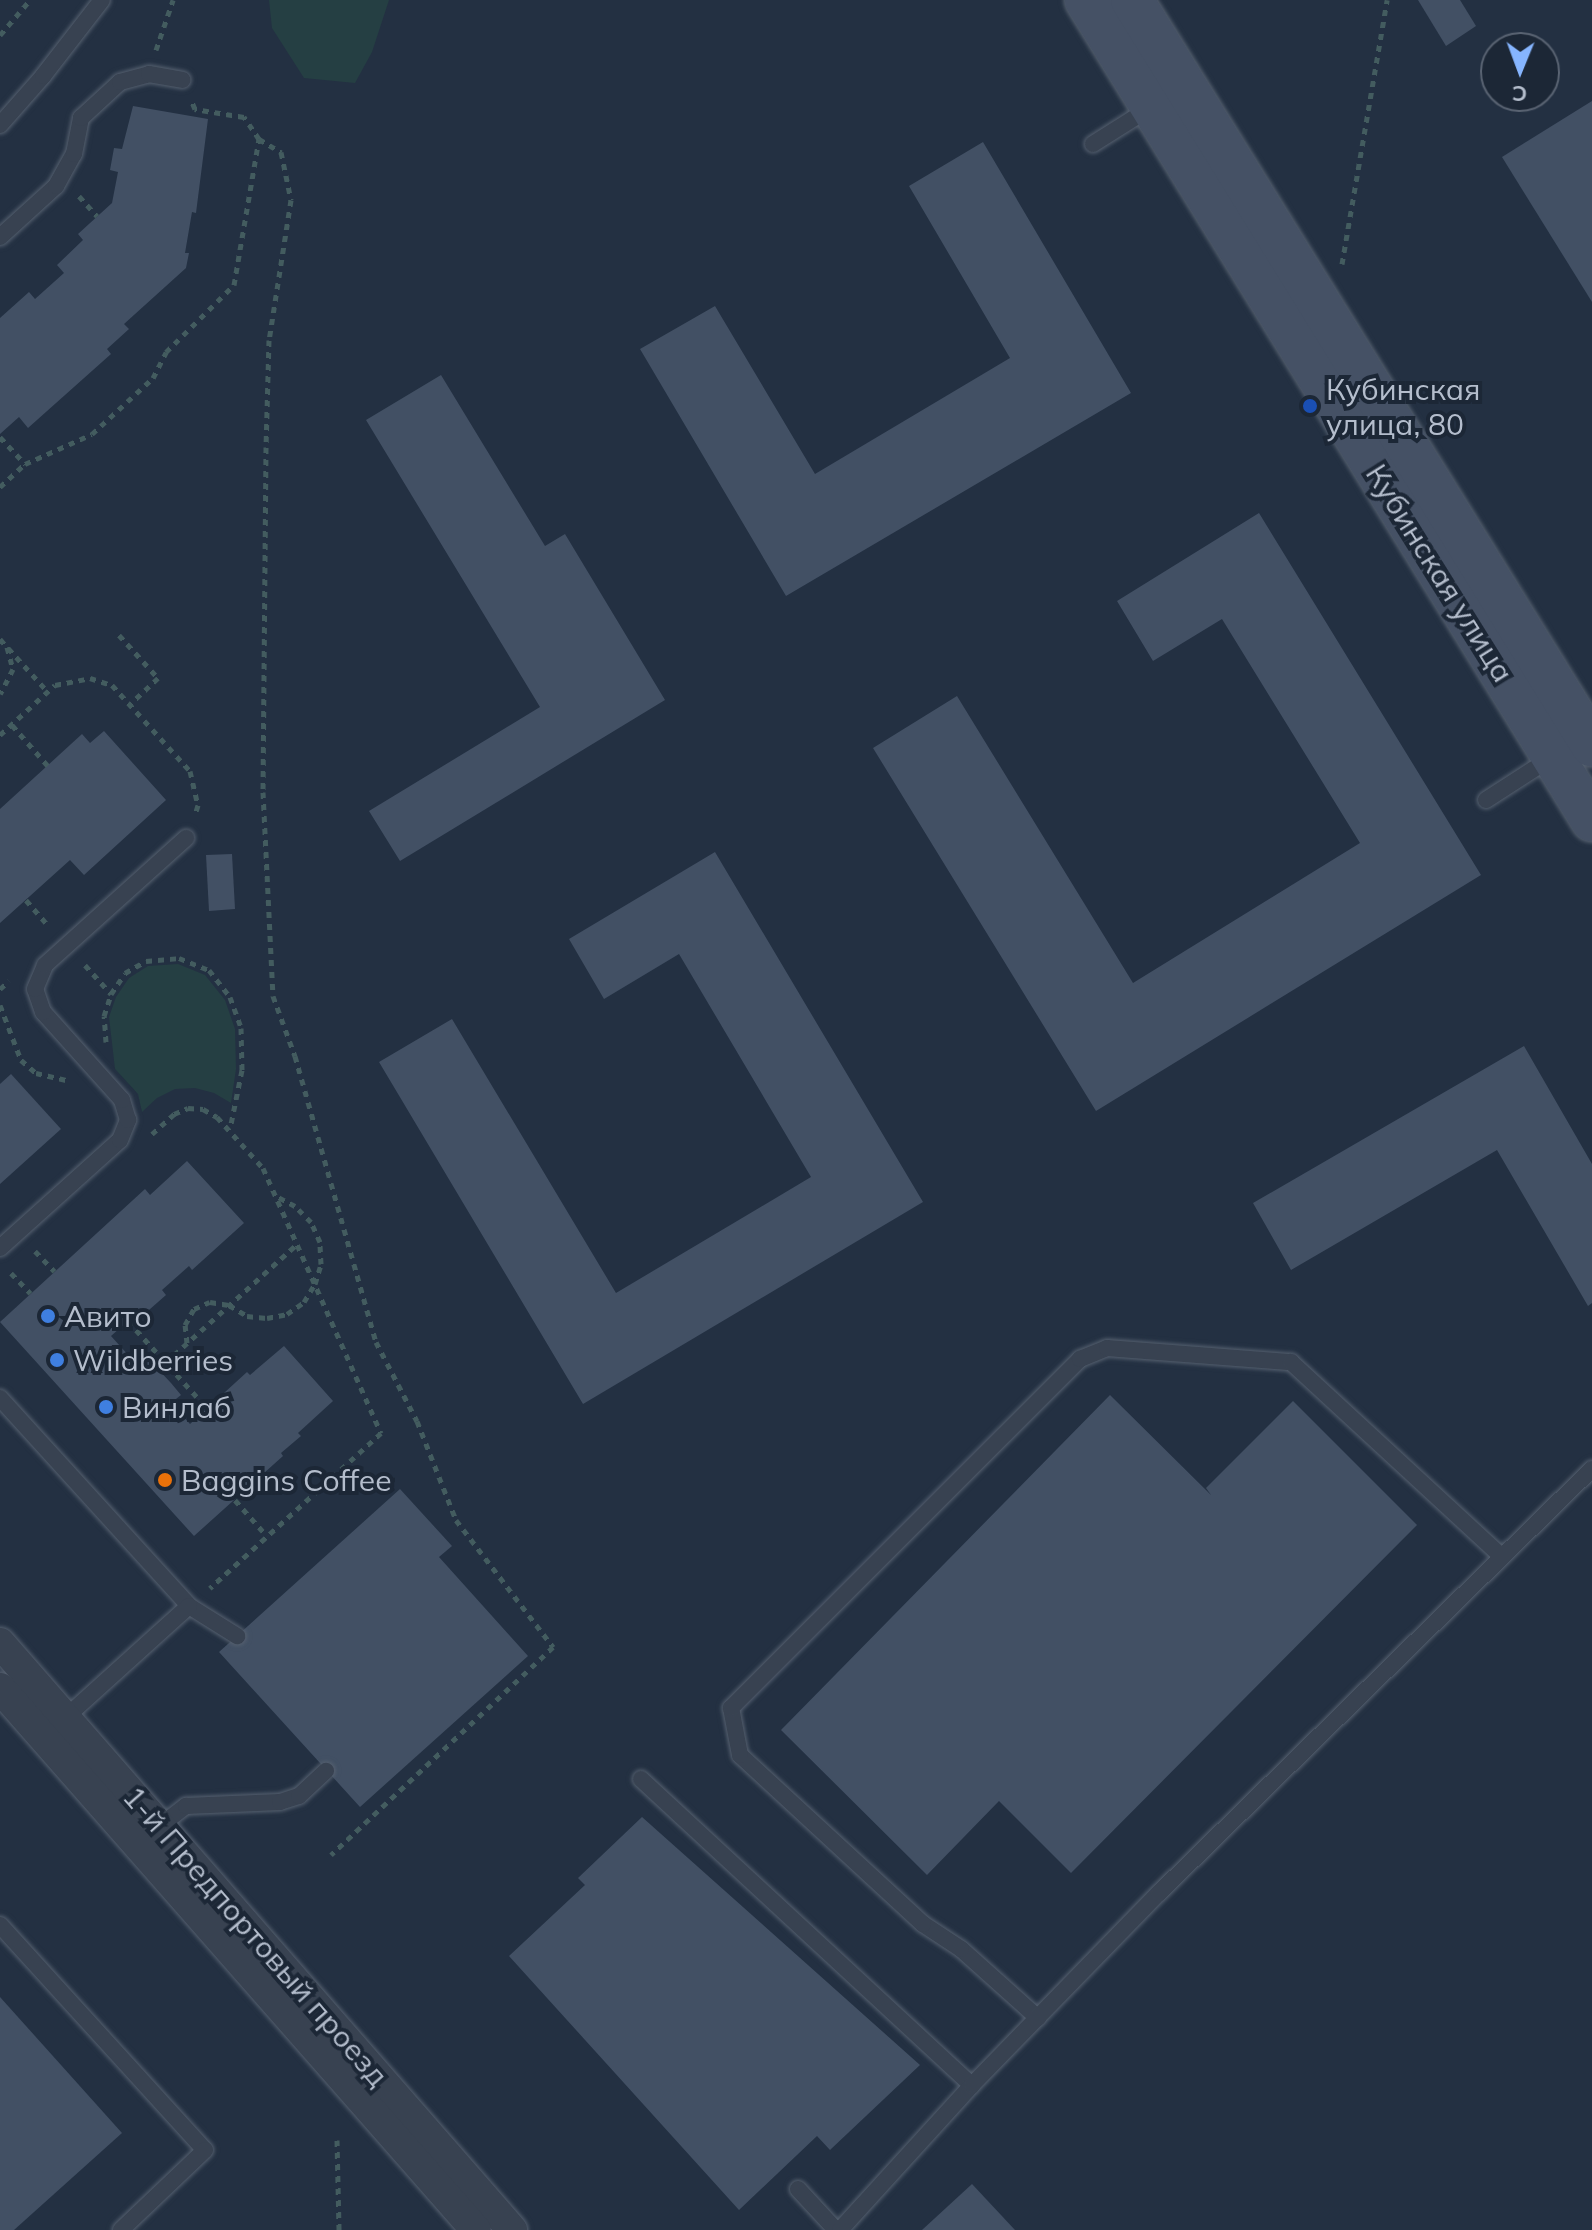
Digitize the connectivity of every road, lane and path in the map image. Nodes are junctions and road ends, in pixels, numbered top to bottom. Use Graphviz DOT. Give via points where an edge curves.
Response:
graph roads {
  1 [pos="30,0"];
  2 [pos="102,0"];
  3 [pos="173,0"];
  4 [pos="1086,0"];
  5 [pos="1132,0"];
  6 [pos="1387,0"];
  7 [pos="0,35"];
  8 [pos="149,74"];
  9 [pos="182,80"];
  10 [pos="1170,98"];
  11 [pos="0,125"];
  12 [pos="259,139"];
  13 [pos="1093,144"];
  14 [pos="0,237"];
  15 [pos="1341,277"];
  16 [pos="0,437"];
  17 [pos="25,464"];
  18 [pos="0,487"];
  19 [pos="119,635"];
  20 [pos="0,639"];
  21 [pos="7,647"];
  22 [pos="48,692"];
  23 [pos="0,694"];
  24 [pos="130,704"];
  25 [pos="11,725"];
  26 [pos="0,735"];
  27 [pos="1574,746"];
  28 [pos="48,766"];
  29 [pos="1486,800"];
  30 [pos="1592,820"];
  31 [pos="186,838"];
  32 [pos="26,900"];
  33 [pos="67,945"];
  34 [pos="111,994"];
  35 [pos="0,1005"];
  36 [pos="99,1074"];
  37 [pos="113,1089"];
  38 [pos="229,1130"];
  39 [pos="107,1151"];
  40 [pos="276,1196"];
  41 [pos="297,1244"];
  42 [pos="0,1248"];
  43 [pos="10,1271"];
  44 [pos="315,1284"];
  45 [pos="30,1293"];
  46 [pos="229,1305"];
  47 [pos="128,1321"];
  48 [pos="187,1343"];
  49 [pos="165,1363"];
  50 [pos="0,1398"];
  51 [pos="207,1408"];
  52 [pos="1592,1469"];
  53 [pos="235,1500"];
  54 [pos="267,1536"];
  55 [pos="1502,1557"];
  56 [pos="227,1573"];
  57 [pos="189,1606"];
  58 [pos="237,1636"];
  59 [pos="0,1643"];
  60 [pos="0,1688"];
  61 [pos="65,1718"];
  62 [pos="326,1771"];
  63 [pos="641,1779"];
  64 [pos="160,1826"];
  65 [pos="331,1855"];
  66 [pos="0,1925"];
  67 [pos="1038,2018"];
  68 [pos="972,2085"];
  69 [pos="337,2140"];
  70 [pos="798,2189"];
  71 [pos="121,2230"];
  72 [pos="339,2230"];
  73 [pos="476,2230"];
  74 [pos="512,2230"];
  75 [pos="838,2230"];
  1 -- 7 [label="path"];
  2 -- 11 [label="lane"];
  3 -- 8 [label="path"];
  4 -- 10 [label="main road, Кубинская улица"];
  5 -- 10 [label="main road, Кубинская улица"];
  6 -- 15 [label="path"];
  8 -- 9 [label="lane"];
  8 -- 14 [label="lane" via="120,82 81,118 74,154 56,186"];
  9 -- 12 [label="path" via="195,109 244,117"];
  10 -- 13 [label="lane"];
  10 -- 27 [label="main road, Кубинская улица"];
  12 -- 17 [label="path" via="234,285 166,352 153,378 92,434"];
  12 -- 65 [label="path" via="281,152 291,200 269,340 266,447 263,792 273,996 376,1342 417,1421 456,1520 553,1647"];
  16 -- 17 [label="path"];
  17 -- 18 [label="path"];
  19 -- 24 [label="path" via="158,678"];
  20 -- 21 [label="path"];
  21 -- 22 [label="path"];
  21 -- 23 [label="path" via="13,669"];
  22 -- 24 [label="path" via="55,685 90,678 112,685"];
  22 -- 25 [label="path"];
  24 -- 31 [label="path" via="190,771 198,805"];
  25 -- 26 [label="path"];
  25 -- 28 [label="path"];
  27 -- 29 [label="lane"];
  27 -- 30 [label="main road, Кубинская улица"];
  31 -- 33 [label="lane"];
  32 -- 33 [label="path"];
  33 -- 34 [label="path"];
  33 -- 36 [label="lane" via="45,965 35,989 43,1012"];
  34 -- 37 [label="path" via="104,1016"];
  34 -- 38 [label="path" via="125,973 146,961 179,958 209,970 230,997 241,1028 242,1070"];
  35 -- 36 [label="path" via="12,1043 36,1073 55,1080"];
  36 -- 37 [label="lane"];
  37 -- 39 [label="lane" via="128,1120 120,1140"];
  38 -- 39 [label="path" via="203,1109 188,1108 141,1144"];
  38 -- 40 [label="path" via="263,1168"];
  39 -- 42 [label="lane"];
  40 -- 41 [label="path"];
  40 -- 44 [label="path" via="311,1222 320,1242"];
  41 -- 44 [label="path"];
  41 -- 46 [label="path"];
  43 -- 45 [label="path"];
  44 -- 46 [label="path" via="304,1302 287,1314 247,1316"];
  44 -- 54 [label="path" via="381,1433"];
  46 -- 48 [label="path"];
  46 -- 48 [label="path" via="210,1302 194,1309 185,1325"];
  47 -- 49 [label="path"];
  48 -- 49 [label="path"];
  49 -- 51 [label="path"];
  50 -- 57 [label="lane"];
  52 -- 55 [label="lane"];
  53 -- 54 [label="path"];
  54 -- 56 [label="path"];
  55 -- 67 [label="lane"];
  55 -- 67 [label="lane" via="1291,1362 1107,1348 1080,1359 731,1708 740,1755 923,1924 961,1949"];
  57 -- 58 [label="lane"];
  57 -- 61 [label="lane"];
  59 -- 61 [label="street, 1-й Предпортовый проезд"];
  60 -- 73 [label="street, 1-й Предпортовый проезд"];
  61 -- 64 [label="street, 1-й Предпортовый проезд"];
  62 -- 64 [label="lane" via="299,1796 280,1802 186,1806"];
  63 -- 68 [label="lane"];
  64 -- 74 [label="street, 1-й Предпортовый проезд"];
  66 -- 71 [label="lane" via="205,2150"];
  67 -- 68 [label="lane"];
  68 -- 75 [label="lane"];
  69 -- 72 [label="path"];
  70 -- 75 [label="lane"];
}
